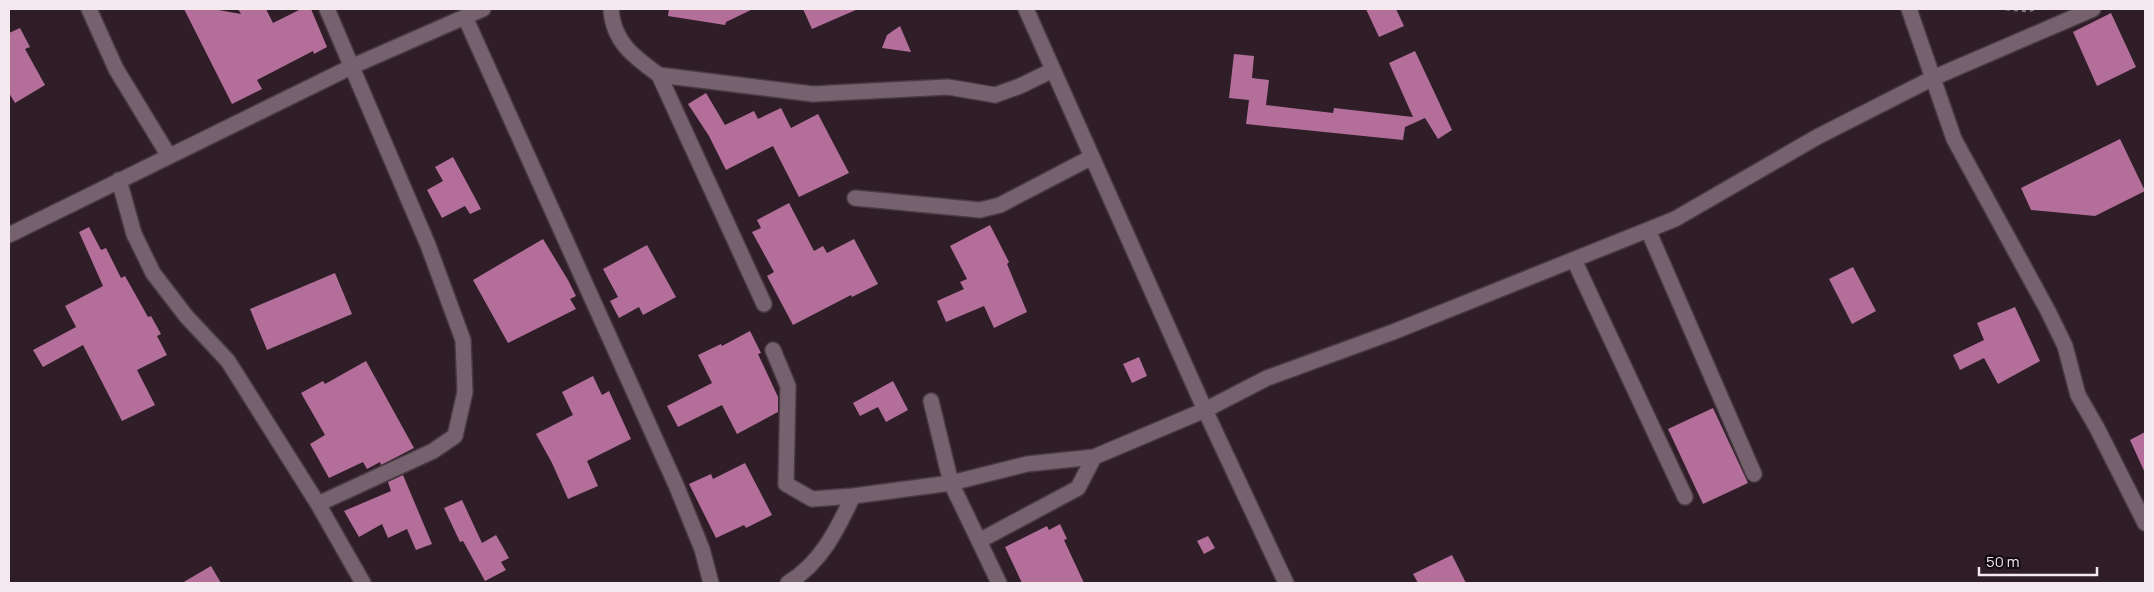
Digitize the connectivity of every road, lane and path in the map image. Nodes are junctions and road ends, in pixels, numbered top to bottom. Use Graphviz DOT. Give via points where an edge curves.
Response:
graph roads {
  1 [pos="89,9"];
  2 [pos="327,9"];
  3 [pos="483,9"];
  4 [pos="610,9"];
  5 [pos="1026,9"];
  6 [pos="1909,9"];
  7 [pos="2006,9"];
  8 [pos="2034,9"];
  9 [pos="2093,9"];
  10 [pos="464,17"];
  11 [pos="353,66"];
  12 [pos="1053,70"];
  13 [pos="658,75"];
  14 [pos="1933,78"];
  15 [pos="168,156"];
  16 [pos="1092,157"];
  17 [pos="119,180"];
  18 [pos="856,198"];
  19 [pos="1648,230"];
  20 [pos="9,235"];
  21 [pos="1574,260"];
  22 [pos="764,304"];
  23 [pos="772,350"];
  24 [pos="931,401"];
  25 [pos="1205,410"];
  26 [pos="1094,457"];
  27 [pos="1754,474"];
  28 [pos="951,483"];
  29 [pos="853,496"];
  30 [pos="1685,497"];
  31 [pos="318,504"];
  32 [pos="2145,523"];
  33 [pos="979,541"];
  34 [pos="794,581"];
  35 [pos="363,583"];
  36 [pos="711,583"];
  37 [pos="998,583"];
  38 [pos="1286,583"];
  1 -- 15 [label="street" via="116,69"];
  2 -- 11 [label="street"];
  3 -- 10 [label="street"];
  4 -- 13 [label="street" via="612,24 630,54"];
  5 -- 12 [label="street"];
  6 -- 14 [label="street"];
  7 -- 8 [label="path"];
  9 -- 14 [label="street"];
  10 -- 11 [label="street"];
  10 -- 36 [label="street" via="676,485 702,549"];
  11 -- 15 [label="street"];
  11 -- 31 [label="street" via="428,245 463,340 465,392 455,436 433,451"];
  12 -- 13 [label="street" via="995,95 948,87 813,94"];
  12 -- 16 [label="street"];
  13 -- 22 [label="street"];
  14 -- 19 [label="street" via="1817,137 1675,219"];
  14 -- 32 [label="street" via="1954,139 2048,311 2065,346 2078,395"];
  15 -- 17 [label="street"];
  16 -- 18 [label="street" via="1000,205 980,210"];
  16 -- 25 [label="street"];
  17 -- 20 [label="street"];
  17 -- 31 [label="street" via="134,234 153,273 186,316 228,361"];
  19 -- 21 [label="street"];
  19 -- 27 [label="street"];
  21 -- 25 [label="street" via="1402,329 1267,378"];
  21 -- 30 [label="street"];
  23 -- 29 [label="street" via="788,386 786,484 812,499"];
  24 -- 28 [label="street"];
  25 -- 26 [label="street"];
  25 -- 38 [label="street"];
  26 -- 28 [label="street" via="1027,464"];
  26 -- 33 [label="street" via="1078,488"];
  28 -- 29 [label="street"];
  28 -- 33 [label="street"];
  29 -- 34 [label="street" via="832,540"];
  31 -- 35 [label="street"];
  33 -- 37 [label="street"];
}
